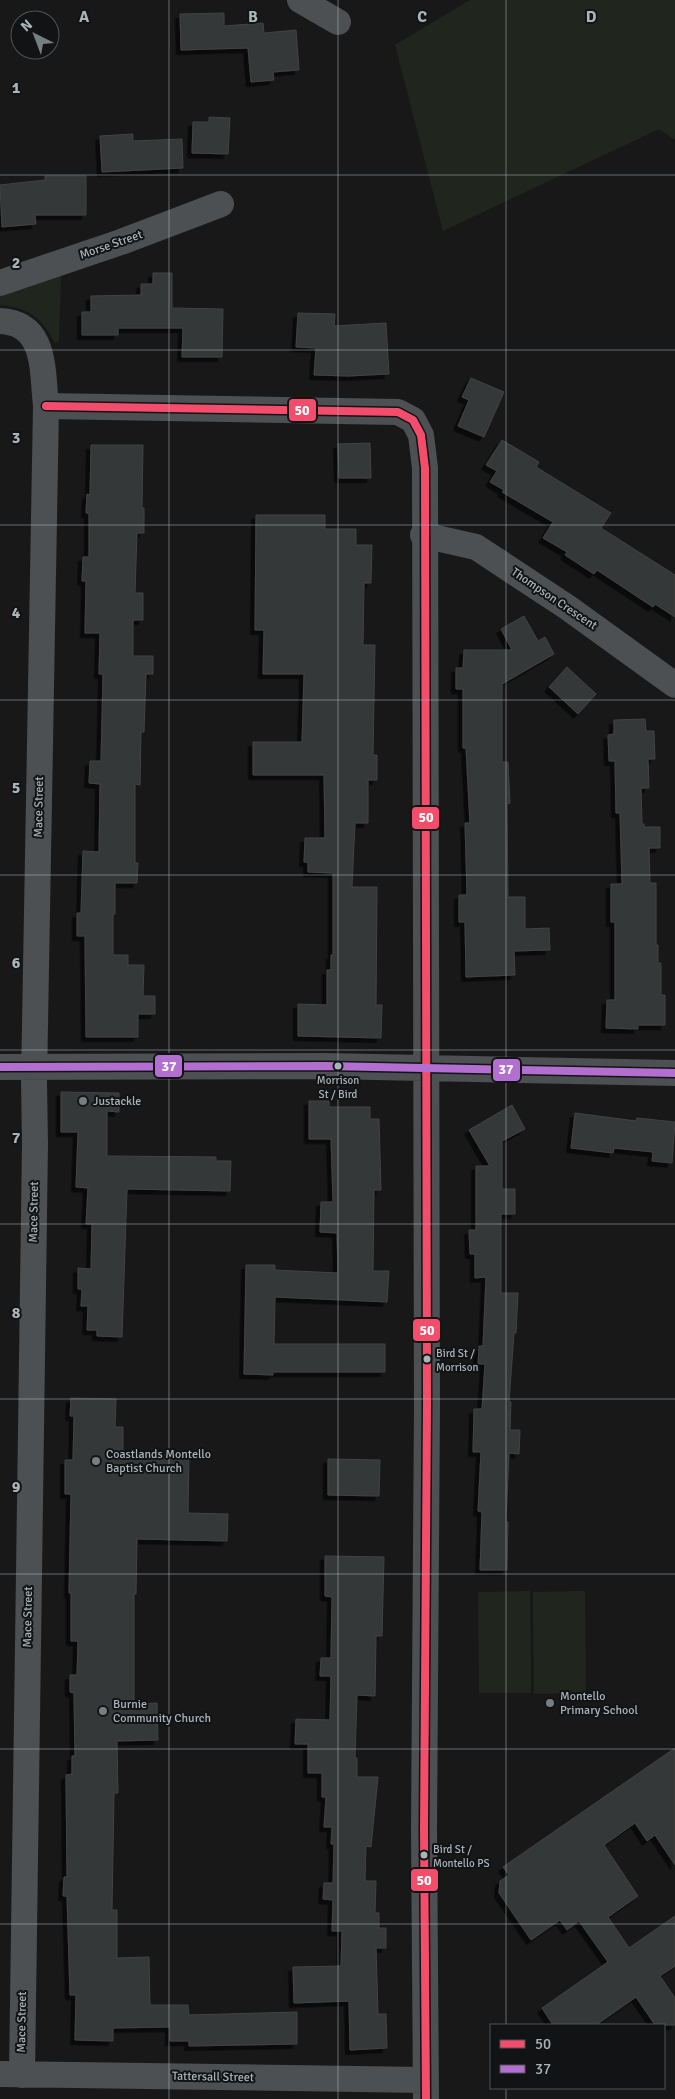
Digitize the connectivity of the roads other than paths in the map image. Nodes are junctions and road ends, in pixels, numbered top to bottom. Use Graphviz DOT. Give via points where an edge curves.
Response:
graph roads {
  1 [pos="300,0"];
  2 [pos="338,22"];
  3 [pos="221,204"];
  4 [pos="0,283"];
  5 [pos="0,321"];
  6 [pos="46,406"];
  7 [pos="423,535"];
  8 [pos="675,685"];
  9 [pos="0,1067"];
  10 [pos="34,1068"];
  11 [pos="425,1069"];
  12 [pos="675,1074"];
  13 [pos="11,2075"];
  14 [pos="426,2089"];
  1 -- 2 [label="street"];
  3 -- 4 [label="street, Morse Street"];
  5 -- 6 [label="street, Mace Street" via="29,330 40,349"];
  6 -- 7 [label="street" via="398,412 413,420 421,436"];
  6 -- 10 [label="street, Mace Street"];
  7 -- 8 [label="street, Thompson Crescent" via="476,547 567,607"];
  7 -- 11 [label="street"];
  9 -- 10 [label="street"];
  10 -- 11 [label="street" via="326,1066"];
  10 -- 13 [label="street, Mace Street" via="31,1443"];
  11 -- 12 [label="street"];
  11 -- 14 [label="street"];
  13 -- 14 [label="street, Tattersall Street"];
}
